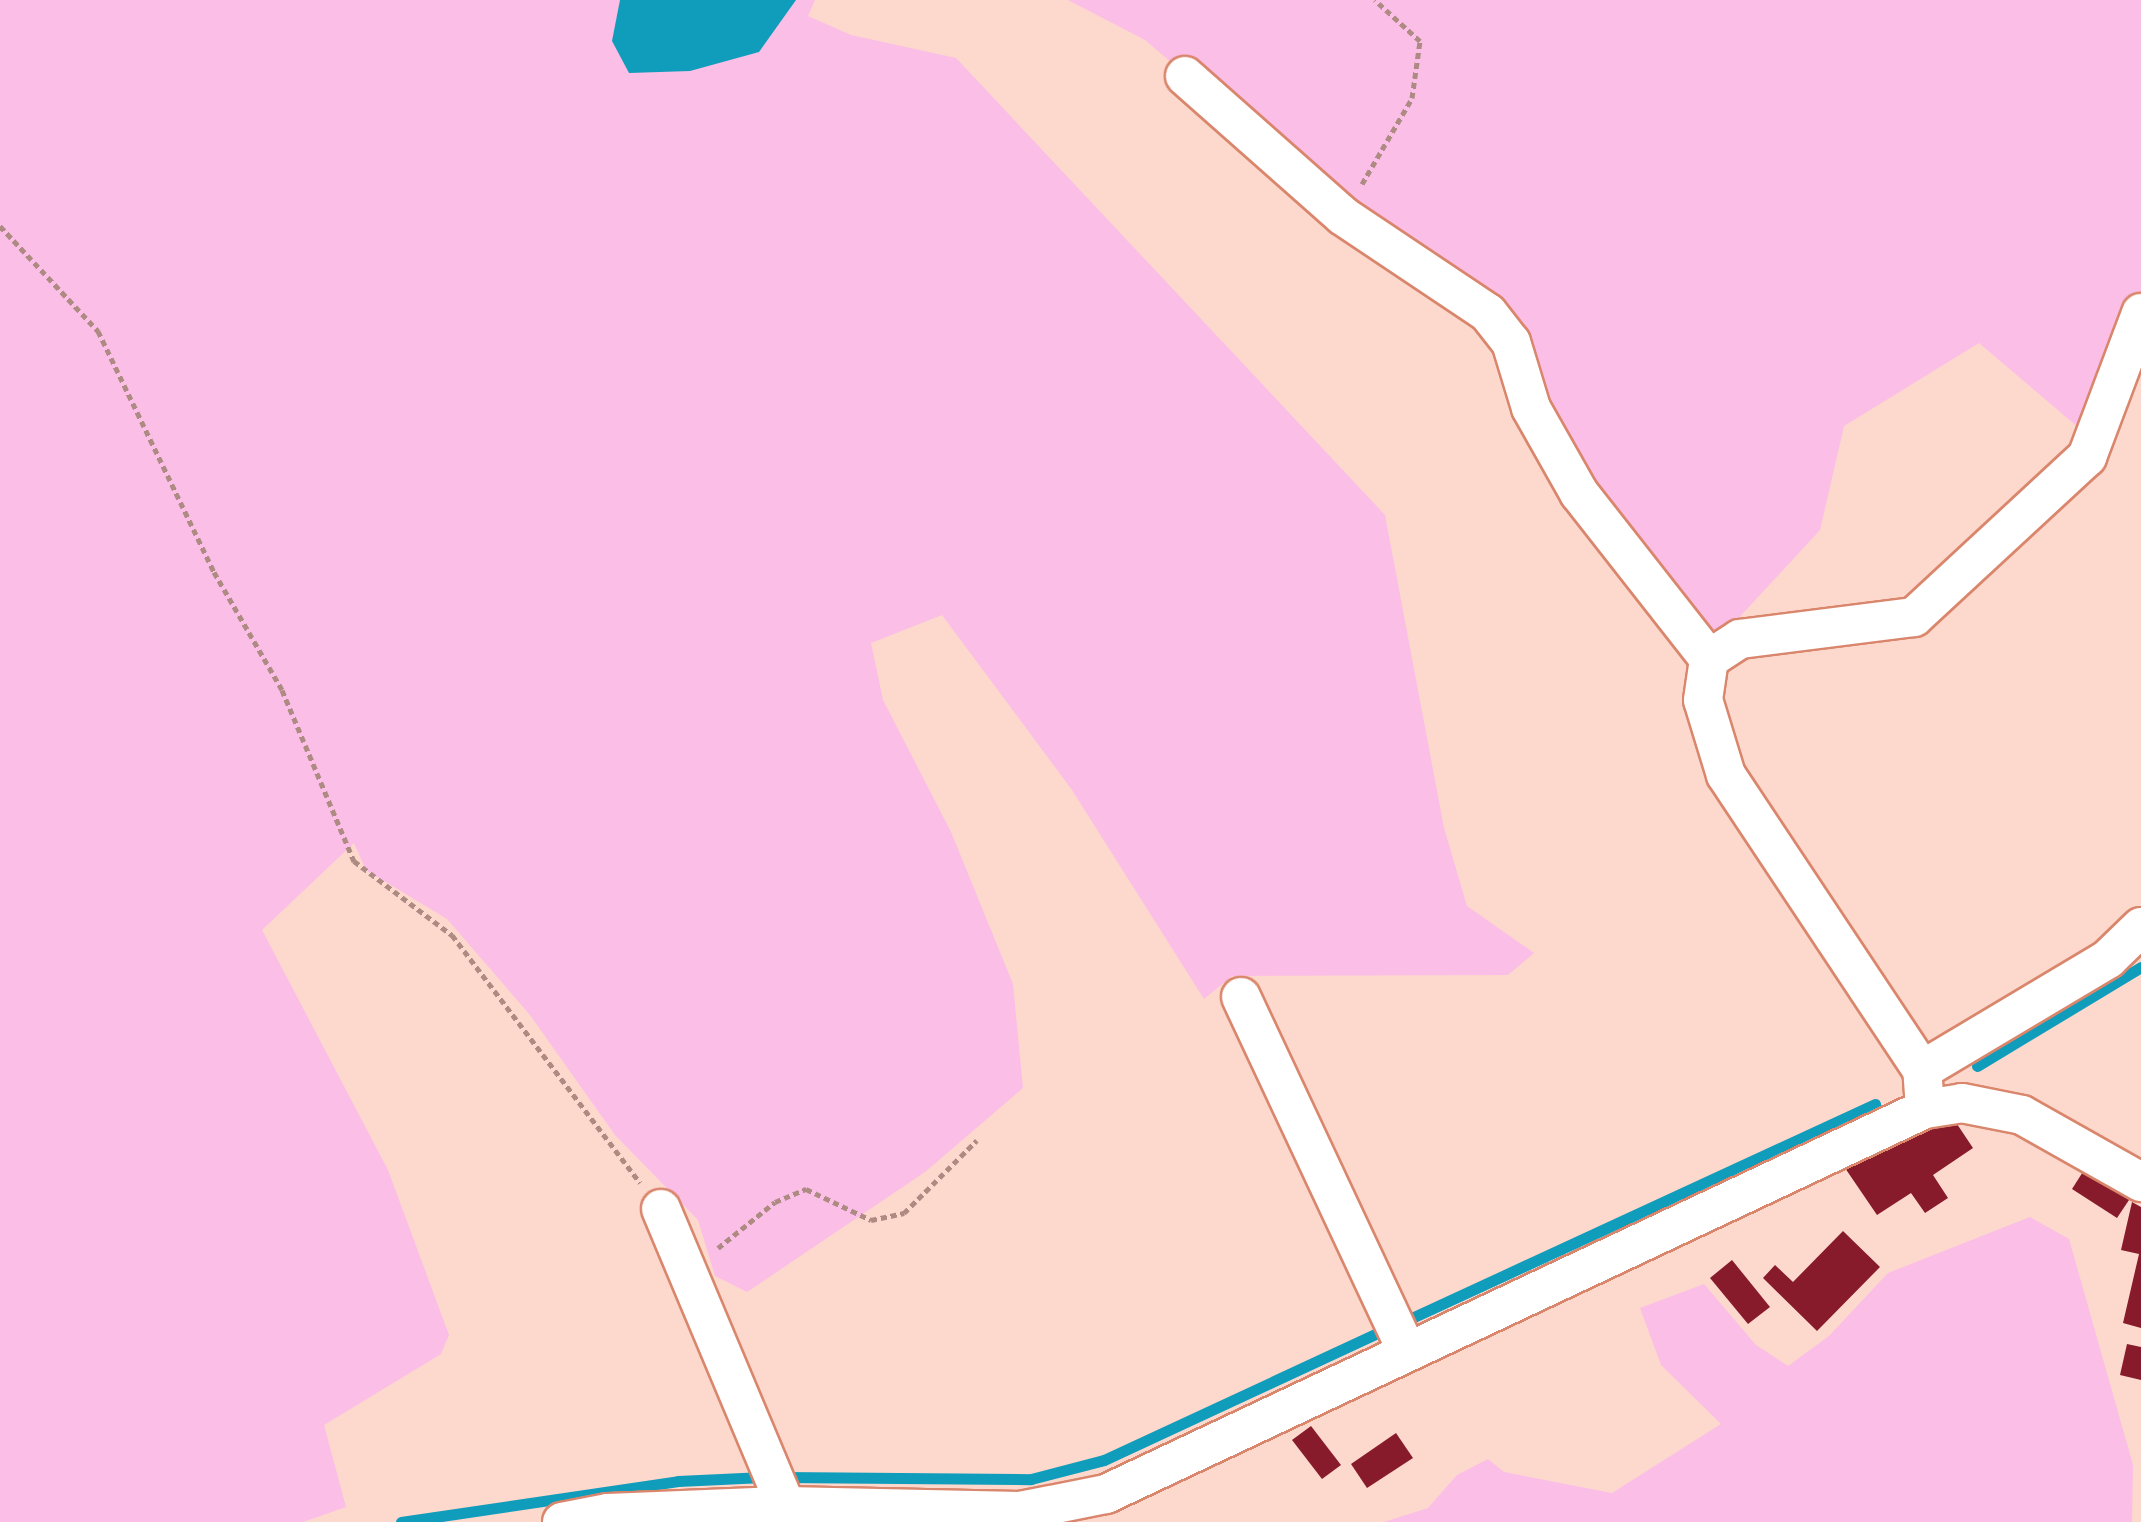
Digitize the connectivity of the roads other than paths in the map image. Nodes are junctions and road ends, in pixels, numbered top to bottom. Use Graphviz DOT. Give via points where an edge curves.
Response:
graph roads {
  1 [pos="1185,76"];
  2 [pos="2141,313"];
  3 [pos="1709,659"];
  4 [pos="2141,927"];
  5 [pos="1241,997"];
  6 [pos="1924,1091"];
  7 [pos="2141,1182"];
  8 [pos="661,1209"];
  9 [pos="1400,1335"];
  10 [pos="783,1500"];
  11 [pos="1105,1508"];
  12 [pos="562,1522"];
  1 -- 3 [label="street" via="1343,216 1488,313 1511,342 1531,408 1579,493"];
  2 -- 3 [label="street" via="2087,457 1914,617 1740,639"];
  3 -- 6 [label="street" via="1703,700 1726,775"];
  4 -- 6 [label="street" via="2108,959"];
  5 -- 9 [label="street"];
  6 -- 7 [label="street" via="2022,1115"];
  6 -- 9 [label="street"];
  8 -- 10 [label="street"];
  9 -- 11 [label="street"];
  10 -- 11 [label="street" via="1020,1511"];
  10 -- 12 [label="street" via="608,1513"];
}
